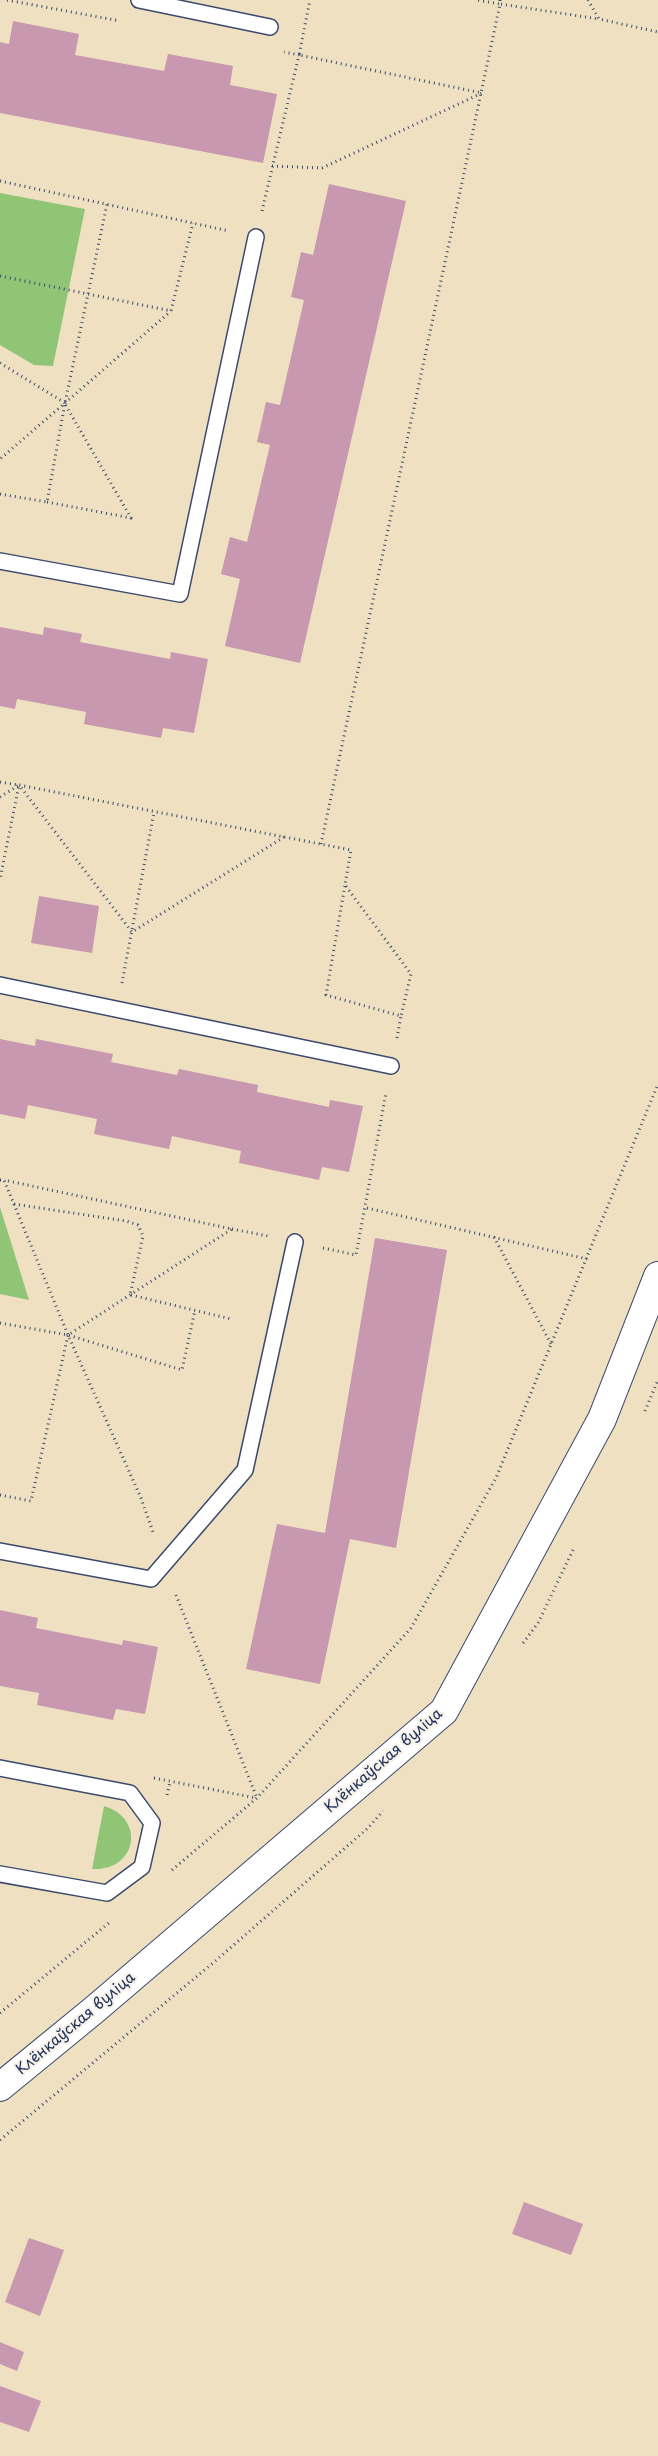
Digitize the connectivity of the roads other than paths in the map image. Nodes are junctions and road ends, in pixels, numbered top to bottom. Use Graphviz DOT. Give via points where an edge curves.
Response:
graph roads {
  1 [pos="139,0"];
  2 [pos="270,27"];
  3 [pos="256,237"];
  4 [pos="0,561"];
  5 [pos="0,985"];
  6 [pos="391,1066"];
  7 [pos="295,1242"];
  8 [pos="658,1276"];
  9 [pos="0,1552"];
  10 [pos="0,1768"];
  11 [pos="0,1874"];
  12 [pos="0,2087"];
  1 -- 2 [label="lane"];
  3 -- 4 [label="lane" via="180,594"];
  5 -- 6 [label="lane"];
  7 -- 9 [label="lane" via="246,1470 151,1579"];
  8 -- 12 [label="street, Клёнкаўская вуліца" via="602,1418 444,1711"];
  10 -- 11 [label="lane" via="130,1793 152,1823 142,1867 107,1893"];
}
